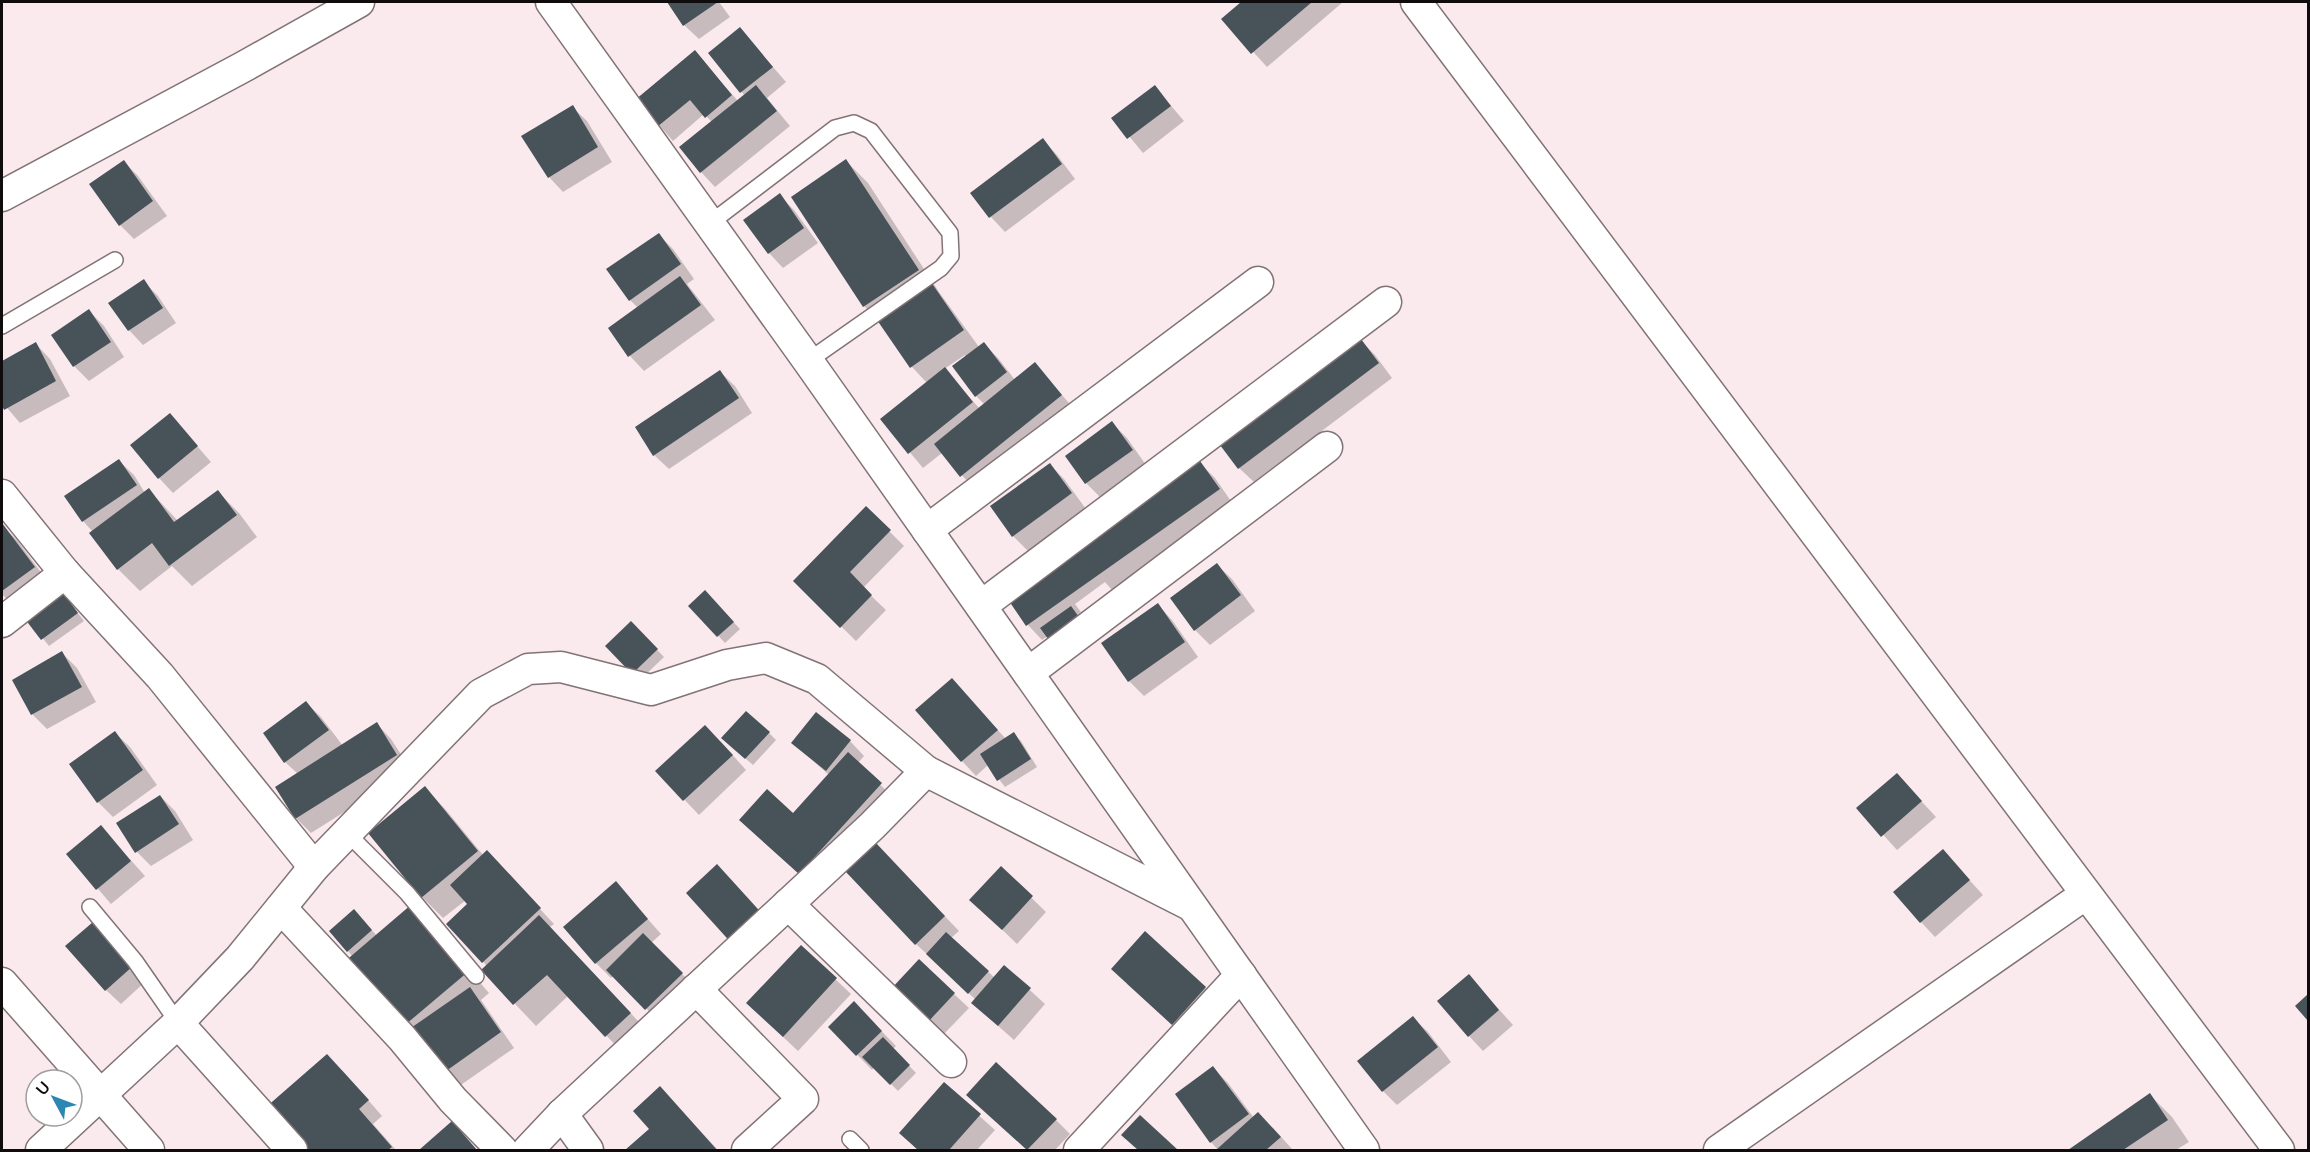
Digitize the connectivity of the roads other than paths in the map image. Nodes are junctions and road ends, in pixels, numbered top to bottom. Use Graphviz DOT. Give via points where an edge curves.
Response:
graph roads {
  1 [pos="359,2"];
  2 [pos="551,2"];
  3 [pos="1416,2"];
  4 [pos="2,196"];
  5 [pos="709,224"];
  6 [pos="115,260"];
  7 [pos="1258,282"];
  8 [pos="1386,302"];
  9 [pos="2,326"];
  10 [pos="808,361"];
  11 [pos="1327,447"];
  12 [pos="2,495"];
  13 [pos="927,530"];
  14 [pos="65,573"];
  15 [pos="981,606"];
  16 [pos="2,622"];
  17 [pos="1028,673"];
  18 [pos="926,771"];
  19 [pos="347,833"];
  20 [pos="314,867"];
  21 [pos="2086,894"];
  22 [pos="788,904"];
  23 [pos="90,907"];
  24 [pos="1193,907"];
  25 [pos="281,908"];
  26 [pos="1241,975"];
  27 [pos="476,976"];
  28 [pos="2,983"];
  29 [pos="696,989"];
  30 [pos="178,1023"];
  31 [pos="951,1062"];
  32 [pos="101,1096"];
  33 [pos="562,1114"];
  34 [pos="849,1139"];
  35 [pos="41,1150"];
  36 [pos="149,1150"];
  37 [pos="292,1150"];
  38 [pos="502,1150"];
  39 [pos="528,1150"];
  40 [pos="588,1150"];
  41 [pos="747,1150"];
  42 [pos="861,1150"];
  43 [pos="1079,1150"];
  44 [pos="1364,1150"];
  45 [pos="1719,1150"];
  46 [pos="2279,1150"];
  1 -- 4 [label="street"];
  2 -- 5 [label="street"];
  3 -- 21 [label="street"];
  5 -- 10 [label="street"];
  5 -- 10 [label="lane" via="835,128 854,123 871,131 950,233 951,256 941,268"];
  6 -- 9 [label="lane"];
  7 -- 13 [label="street"];
  8 -- 15 [label="street"];
  10 -- 13 [label="street"];
  11 -- 17 [label="street"];
  12 -- 14 [label="street"];
  13 -- 15 [label="street"];
  14 -- 16 [label="street"];
  14 -- 20 [label="street" via="160,676"];
  15 -- 17 [label="street"];
  17 -- 24 [label="street"];
  18 -- 19 [label="street" via="817,679 766,658 727,665 651,690 561,668 528,669 481,694"];
  18 -- 22 [label="street"];
  18 -- 24 [label="street"];
  19 -- 20 [label="street"];
  19 -- 27 [label="lane" via="407,893"];
  20 -- 25 [label="street"];
  21 -- 45 [label="street"];
  21 -- 46 [label="street"];
  22 -- 29 [label="street"];
  22 -- 31 [label="street"];
  23 -- 30 [label="lane" via="135,961"];
  24 -- 26 [label="street"];
  25 -- 30 [label="street"];
  25 -- 38 [label="street"];
  26 -- 43 [label="street"];
  26 -- 44 [label="street"];
  28 -- 32 [label="street"];
  29 -- 33 [label="street"];
  29 -- 41 [label="street" via="803,1099"];
  30 -- 32 [label="street"];
  30 -- 37 [label="street"];
  32 -- 35 [label="street"];
  32 -- 36 [label="street"];
  33 -- 39 [label="street"];
  33 -- 40 [label="street"];
  34 -- 42 [label="lane"];
}
